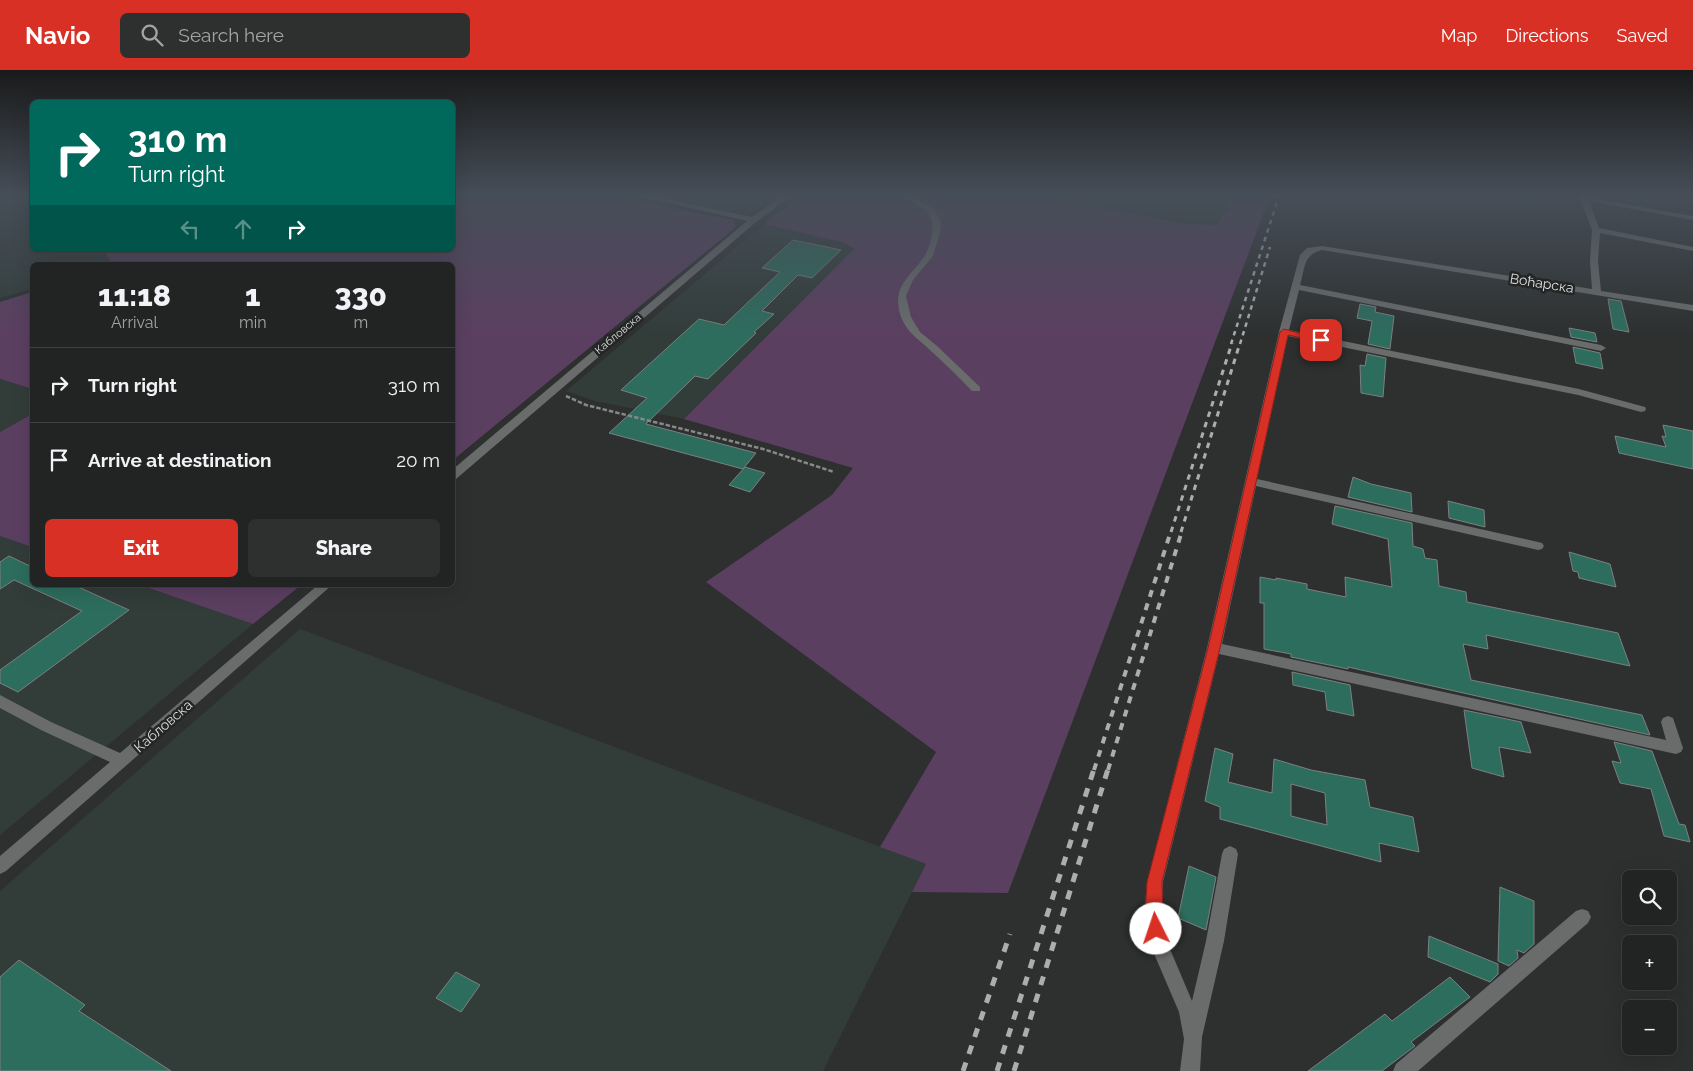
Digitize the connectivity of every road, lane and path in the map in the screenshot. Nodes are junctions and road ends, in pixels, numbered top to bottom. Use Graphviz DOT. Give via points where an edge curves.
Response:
graph roads {
  1 [pos="726,243"];
  2 [pos="933,243"];
  3 [pos="1595,243"];
  4 [pos="1661,243"];
  5 [pos="1693,249"];
  6 [pos="1296,287"];
  7 [pos="1597,292"];
  8 [pos="1693,308"];
  9 [pos="1284,332"];
  10 [pos="1601,348"];
  11 [pos="976,389"];
  12 [pos="552,390"];
  13 [pos="1641,409"];
  14 [pos="834,472"];
  15 [pos="455,473"];
  16 [pos="1251,481"];
  17 [pos="1538,546"];
  18 [pos="324,587"];
  19 [pos="1214,648"];
  20 [pos="0,701"];
  21 [pos="1668,722"];
  22 [pos="122,761"];
  23 [pos="1230,854"];
  24 [pos="0,866"];
  25 [pos="1582,917"];
  26 [pos="1193,1039"];
  27 [pos="1190,1071"];
  28 [pos="1403,1071"];
  1 -- 12 [label="street, Кабловска"];
  2 -- 11 [label="street" via="929,256 909,279 902,296 906,317 916,334"];
  3 -- 7 [label="street"];
  4 -- 5 [label="street"];
  6 -- 7 [label="street, Воћарска" via="1304,255 1322,248"];
  6 -- 9 [label="street, Воћарска"];
  6 -- 10 [label="street"];
  7 -- 8 [label="street, Воћарска"];
  9 -- 13 [label="street" via="1579,392"];
  9 -- 16 [label="street, Воћарска"];
  12 -- 14 [label="path" via="586,405 763,449"];
  12 -- 15 [label="street, Кабловска"];
  16 -- 17 [label="street"];
  16 -- 19 [label="street, Воћарска"];
  18 -- 22 [label="street, Кабловска"];
  19 -- 21 [label="street" via="1676,748"];
  19 -- 26 [label="street, Воћарска" via="1155,882 1153,917 1158,942 1188,1012"];
  20 -- 22 [label="street"];
  22 -- 24 [label="street, Кабловска"];
  23 -- 26 [label="street"];
  25 -- 28 [label="street"];
  26 -- 27 [label="street, Воћарска"];
}
